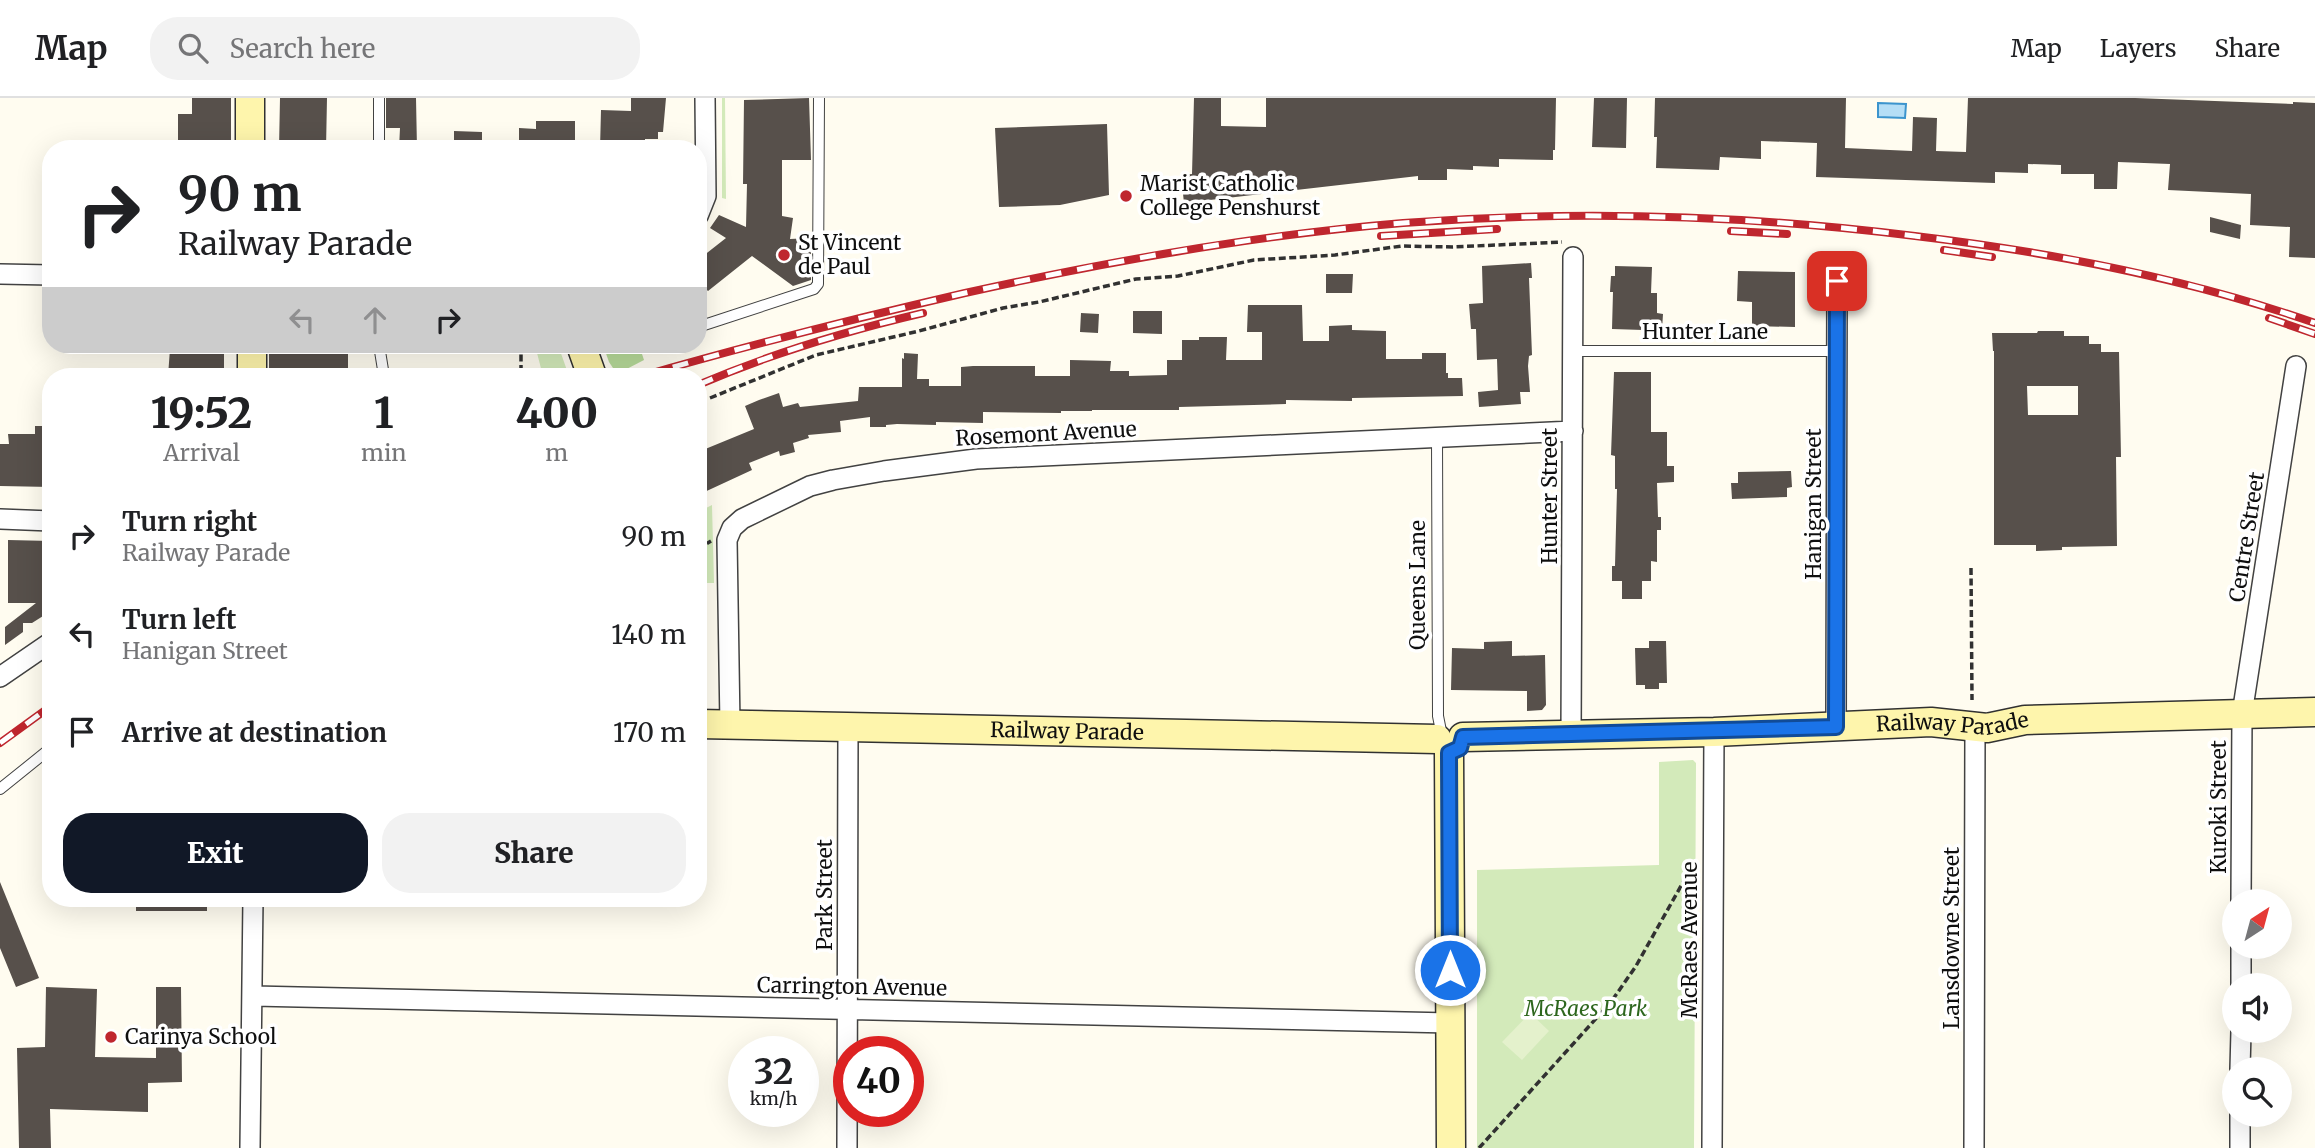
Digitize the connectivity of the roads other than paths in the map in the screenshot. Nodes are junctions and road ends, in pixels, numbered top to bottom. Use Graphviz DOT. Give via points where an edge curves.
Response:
graph roads {
  1 [pos="250,98"];
  2 [pos="379,98"];
  3 [pos="705,98"];
  4 [pos="818,98"];
  5 [pos="250,140"];
  6 [pos="379,140"];
  7 [pos="705,140"];
  8 [pos="1569,249"];
  9 [pos="0,274"];
  10 [pos="42,275"];
  11 [pos="1837,281"];
  12 [pos="707,324"];
  13 [pos="1574,351"];
  14 [pos="1837,351"];
  15 [pos="2296,366"];
  16 [pos="1573,431"];
  17 [pos="1437,439"];
  18 [pos="0,519"];
  19 [pos="42,521"];
  20 [pos="42,648"];
  21 [pos="0,677"];
  22 [pos="2315,712"];
  23 [pos="1974,714"];
  24 [pos="2242,714"];
  25 [pos="707,724"];
  26 [pos="730,724"];
  27 [pos="848,726"];
  28 [pos="1836,727"];
  29 [pos="1714,732"];
  30 [pos="1571,736"];
  31 [pos="1448,740"];
  32 [pos="42,755"];
  33 [pos="0,789"];
  34 [pos="2241,889"];
  35 [pos="253,907"];
  36 [pos="252,996"];
  37 [pos="847,1009"];
  38 [pos="1450,1023"];
  39 [pos="2240,1127"];
  40 [pos="250,1148"];
  41 [pos="847,1148"];
  42 [pos="1451,1148"];
  43 [pos="1712,1148"];
  44 [pos="1974,1148"];
  45 [pos="2240,1148"];
  1 -- 5 [label="street"];
  2 -- 6 [label="lane"];
  3 -- 7 [label="street"];
  4 -- 12 [label="lane" via="818,284"];
  8 -- 13 [label="street, Hunter Street"];
  9 -- 10 [label="street"];
  11 -- 14 [label="street, Hanigan Street"];
  13 -- 14 [label="lane, Hunter Lane"];
  13 -- 16 [label="street, Hunter Street"];
  14 -- 28 [label="street, Hanigan Street"];
  15 -- 24 [label="street, Centre Street"];
  16 -- 17 [label="street, Rosemont Avenue"];
  16 -- 30 [label="street, Hunter Street"];
  17 -- 26 [label="street, Rosemont Avenue" via="987,458 810,486 742,519 729,534"];
  17 -- 31 [label="lane, Queens Lane" via="1438,716"];
  18 -- 19 [label="street"];
  20 -- 21 [label="street"];
  22 -- 24 [label="street, Railway Parade"];
  23 -- 24 [label="street, Railway Parade" via="1987,728 2025,720"];
  23 -- 28 [label="street, Railway Parade" via="1931,722"];
  23 -- 44 [label="street, Lansdowne Street"];
  24 -- 34 [label="street, Kuroki Street"];
  25 -- 26 [label="street, Railway Parade"];
  26 -- 27 [label="street, Railway Parade"];
  27 -- 31 [label="street, Railway Parade"];
  27 -- 37 [label="street, Park Street"];
  28 -- 29 [label="street, Railway Parade"];
  29 -- 30 [label="street, Railway Parade"];
  29 -- 43 [label="street, McRaes Avenue"];
  30 -- 31 [label="street, Railway Parade"];
  31 -- 38 [label="street"];
  32 -- 33 [label="lane"];
  35 -- 36 [label="street"];
  36 -- 37 [label="street, Carrington Avenue"];
  36 -- 40 [label="street"];
  37 -- 38 [label="street, Carrington Avenue"];
  37 -- 41 [label="street, Park Street"];
  38 -- 42 [label="street"];
  39 -- 45 [label="street"];
}
